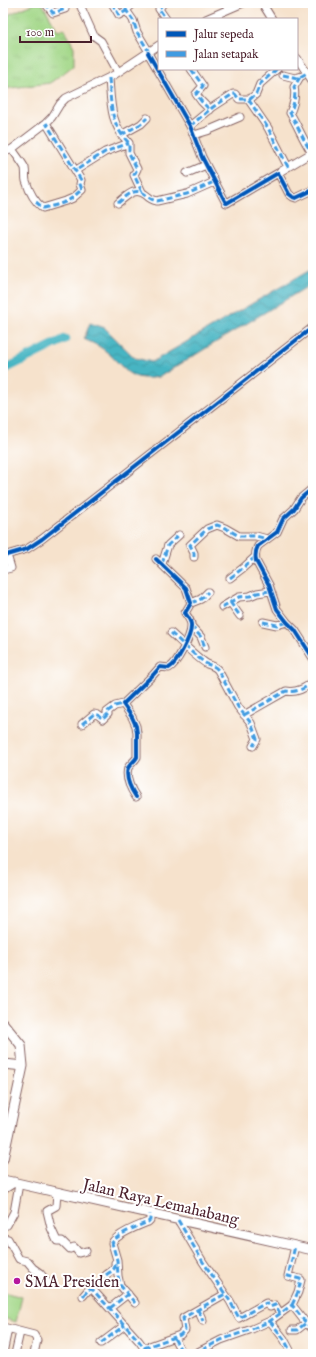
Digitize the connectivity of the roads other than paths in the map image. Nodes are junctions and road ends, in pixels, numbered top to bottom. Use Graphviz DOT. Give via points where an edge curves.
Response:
graph roads {
  1 [pos="46,3"];
  2 [pos="85,3"];
  3 [pos="112,3"];
  4 [pos="134,3"];
  5 [pos="164,3"];
  6 [pos="243,3"];
  7 [pos="262,3"];
  8 [pos="65,9"];
  9 [pos="126,10"];
  10 [pos="165,18"];
  11 [pos="208,18"];
  12 [pos="271,18"];
  13 [pos="158,46"];
  14 [pos="148,52"];
  15 [pos="298,60"];
  16 [pos="158,70"];
  17 [pos="158,70"];
  18 [pos="192,70"];
  19 [pos="276,70"];
  20 [pos="118,72"];
  21 [pos="283,75"];
  22 [pos="304,75"];
  23 [pos="109,78"];
  24 [pos="313,82"];
  25 [pos="249,100"];
  26 [pos="210,110"];
  27 [pos="240,117"];
  28 [pos="147,118"];
  29 [pos="46,123"];
  30 [pos="190,126"];
  31 [pos="121,135"];
  32 [pos="194,135"];
  33 [pos="129,143"];
  34 [pos="12,149"];
  35 [pos="3,153"];
  36 [pos="312,153"];
  37 [pos="206,165"];
  38 [pos="288,167"];
  39 [pos="78,169"];
  40 [pos="187,173"];
  41 [pos="278,174"];
  42 [pos="214,182"];
  43 [pos="313,190"];
  44 [pos="142,192"];
  45 [pos="118,204"];
  46 [pos="313,327"];
  47 [pos="313,488"];
  48 [pos="179,535"];
  49 [pos="267,539"];
  50 [pos="5,556"];
  51 [pos="194,557"];
  52 [pos="255,557"];
  53 [pos="156,559"];
  54 [pos="162,564"];
  55 [pos="3,570"];
  56 [pos="230,578"];
  57 [pos="270,591"];
  58 [pos="208,592"];
  59 [pos="230,602"];
  60 [pos="191,603"];
  61 [pos="222,607"];
  62 [pos="240,616"];
  63 [pos="263,622"];
  64 [pos="287,622"];
  65 [pos="193,630"];
  66 [pos="171,633"];
  67 [pos="184,645"];
  68 [pos="205,647"];
  69 [pos="313,658"];
  70 [pos="313,682"];
  71 [pos="123,704"];
  72 [pos="244,715"];
  73 [pos="82,724"];
  74 [pos="253,746"];
  75 [pos="136,797"];
  76 [pos="3,1023"];
  77 [pos="3,1056"];
  78 [pos="4,1064"];
  79 [pos="23,1066"];
  80 [pos="3,1069"];
  81 [pos="3,1159"];
  82 [pos="3,1180"];
  83 [pos="16,1183"];
  84 [pos="3,1189"];
  85 [pos="57,1193"];
  86 [pos="150,1214"];
  87 [pos="178,1220"];
  88 [pos="7,1225"];
  89 [pos="3,1238"];
  90 [pos="112,1245"];
  91 [pos="295,1246"];
  92 [pos="313,1250"];
  93 [pos="86,1251"];
  94 [pos="106,1275"];
  95 [pos="49,1284"];
  96 [pos="128,1294"];
  97 [pos="225,1294"];
  98 [pos="83,1296"];
  99 [pos="135,1303"];
  100 [pos="292,1305"];
  101 [pos="110,1308"];
  102 [pos="198,1310"];
  103 [pos="280,1313"];
  104 [pos="203,1321"];
  105 [pos="270,1321"];
  106 [pos="306,1323"];
  107 [pos="125,1325"];
  108 [pos="5,1328"];
  109 [pos="313,1329"];
  110 [pos="292,1330"];
  111 [pos="20,1332"];
  112 [pos="174,1338"];
  113 [pos="102,1343"];
  114 [pos="144,1351"];
  115 [pos="3,1353"];
  116 [pos="16,1354"];
  117 [pos="34,1354"];
  118 [pos="183,1354"];
  119 [pos="194,1354"];
  120 [pos="292,1354"];
  1 -- 8 [label="street" via="53,13"];
  2 -- 20 [label="street" via="81,7 94,36 101,40"];
  3 -- 9 [label="street" via="119,15"];
  4 -- 9 [label="street"];
  5 -- 10 [label="street" via="159,9"];
  6 -- 11 [label="street"];
  7 -- 12 [label="street"];
  9 -- 14 [label="street"];
  13 -- 14 [label="street"];
  14 -- 17 [label="street"];
  14 -- 20 [label="street"];
  15 -- 22 [label="street"];
  16 -- 30 [label="street"];
  18 -- 26 [label="street" via="203,86 196,94"];
  19 -- 25 [label="street" via="260,84 256,94"];
  20 -- 23 [label="street"];
  21 -- 22 [label="street" via="295,78"];
  22 -- 24 [label="street"];
  22 -- 36 [label="street" via="294,87 296,93 290,113"];
  23 -- 29 [label="street" via="66,98"];
  23 -- 31 [label="street" via="113,118"];
  25 -- 26 [label="street" via="240,99 233,94"];
  25 -- 38 [label="street" via="272,135"];
  26 -- 30 [label="street"];
  27 -- 32 [label="street"];
  28 -- 31 [label="street"];
  29 -- 34 [label="street"];
  29 -- 34 [label="street" via="81,180 82,190 73,198 53,206 40,206 28,186 24,168"];
  30 -- 32 [label="street"];
  31 -- 33 [label="street"];
  32 -- 37 [label="street"];
  33 -- 39 [label="street" via="105,152"];
  33 -- 44 [label="street" via="129,153 137,169 134,175"];
  34 -- 35 [label="street"];
  36 -- 38 [label="street"];
  37 -- 40 [label="street"];
  37 -- 42 [label="street"];
  38 -- 41 [label="street"];
  41 -- 42 [label="street" via="227,203"];
  41 -- 43 [label="street" via="293,198"];
  42 -- 44 [label="street" via="187,194 157,201"];
  44 -- 45 [label="street" via="131,192"];
  46 -- 50 [label="street" via="38,542 27,549"];
  47 -- 49 [label="street" via="283,519 277,532"];
  48 -- 54 [label="street" via="169,544"];
  49 -- 51 [label="street" via="239,536 222,526 214,526 205,530 190,545"];
  49 -- 52 [label="street" via="256,549"];
  50 -- 55 [label="street" via="11,568"];
  52 -- 56 [label="street"];
  52 -- 57 [label="street"];
  53 -- 54 [label="street"];
  54 -- 60 [label="street" via="186,588"];
  57 -- 59 [label="street" via="239,597"];
  57 -- 64 [label="street" via="277,609"];
  58 -- 60 [label="street" via="201,599"];
  59 -- 61 [label="street"];
  59 -- 62 [label="street"];
  60 -- 65 [label="street" via="185,613"];
  63 -- 64 [label="street" via="277,625"];
  64 -- 69 [label="street"];
  65 -- 67 [label="street"];
  65 -- 68 [label="street" via="201,637"];
  66 -- 67 [label="street"];
  67 -- 71 [label="street" via="173,666 160,666"];
  67 -- 72 [label="street" via="208,664 216,667"];
  70 -- 72 [label="street" via="301,690 286,691"];
  71 -- 73 [label="street" via="115,706 103,719 94,714"];
  71 -- 75 [label="street" via="133,720 137,733 137,757 128,770 128,784"];
  72 -- 74 [label="street" via="254,728 257,739"];
  76 -- 79 [label="main road" via="21,1045"];
  77 -- 78 [label="main road"];
  78 -- 79 [label="main road"];
  78 -- 80 [label="main road"];
  79 -- 81 [label="main road"];
  82 -- 83 [label="main road, Jalan Raya Lemahabang"];
  83 -- 84 [label="main road"];
  83 -- 85 [label="main road, Jalan Raya Lemahabang"];
  83 -- 88 [label="street" via="14,1212"];
  85 -- 86 [label="main road, Jalan Raya Lemahabang"];
  85 -- 93 [label="street" via="56,1206 47,1211 56,1239 70,1249 74,1247 78,1253"];
  86 -- 87 [label="main road, Jalan Raya Lemahabang"];
  86 -- 90 [label="street" via="148,1222 120,1235"];
  87 -- 91 [label="main road, Jalan Raya Lemahabang"];
  87 -- 97 [label="street"];
  89 -- 95 [label="street" via="8,1239 19,1259 27,1260"];
  90 -- 94 [label="street" via="115,1266"];
  90 -- 96 [label="street" via="120,1282"];
  91 -- 92 [label="main road, Jalan Raya Lemahabang"];
  91 -- 100 [label="street" via="288,1276 301,1280"];
  96 -- 99 [label="street"];
  96 -- 101 [label="street"];
  97 -- 102 [label="street"];
  97 -- 103 [label="street" via="238,1318 266,1303 270,1307 275,1306"];
  98 -- 101 [label="street" via="92,1289"];
  100 -- 103 [label="street"];
  100 -- 106 [label="street"];
  101 -- 107 [label="street"];
  102 -- 104 [label="street"];
  102 -- 112 [label="street" via="183,1318 185,1330"];
  103 -- 105 [label="street"];
  105 -- 119 [label="street" via="221,1340"];
  105 -- 120 [label="street"];
  106 -- 109 [label="street"];
  106 -- 110 [label="street" via="297,1330"];
  107 -- 113 [label="street"];
  107 -- 114 [label="street"];
  108 -- 111 [label="street"];
  108 -- 115 [label="street"];
  111 -- 116 [label="street"];
  111 -- 117 [label="street" via="36,1337"];
  112 -- 114 [label="street"];
  112 -- 118 [label="street"];
}
